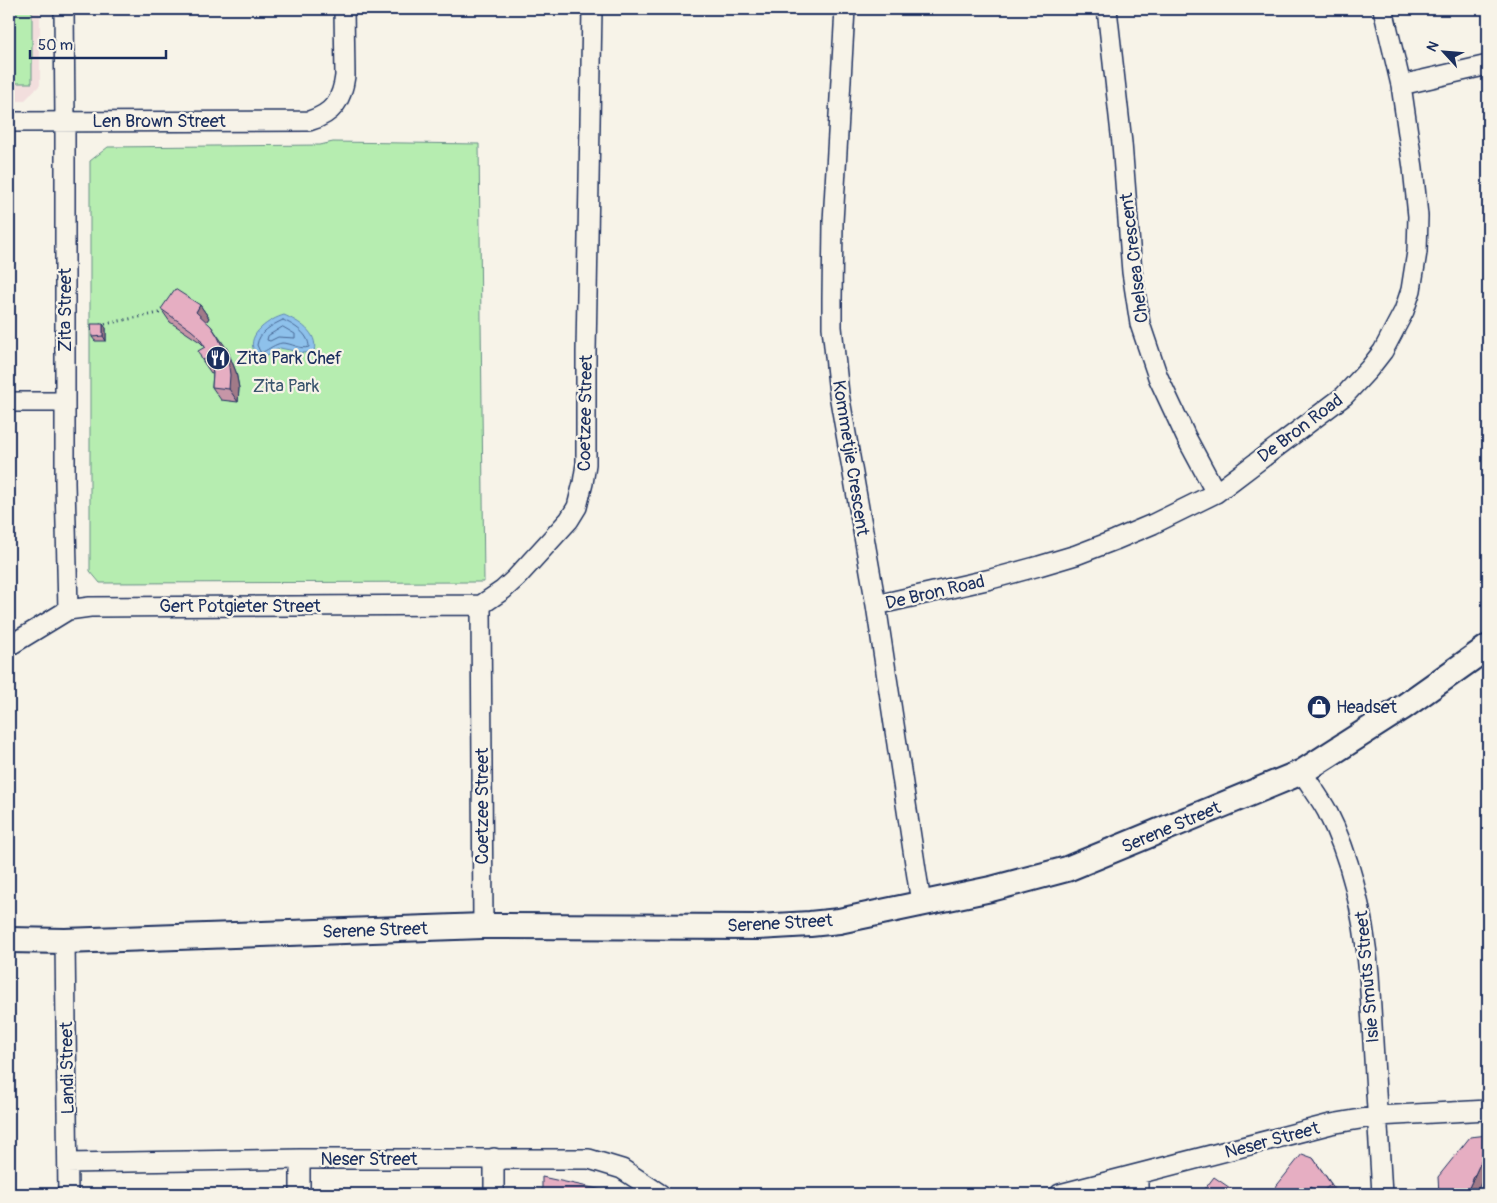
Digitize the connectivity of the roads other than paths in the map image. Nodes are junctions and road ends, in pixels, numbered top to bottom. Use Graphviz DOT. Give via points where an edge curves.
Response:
graph roads {
  1 [pos="64,9"];
  2 [pos="344,9"];
  3 [pos="592,9"];
  4 [pos="845,9"];
  5 [pos="1107,9"];
  6 [pos="1383,9"];
  7 [pos="1488,65"];
  8 [pos="1401,84"];
  9 [pos="65,121"];
  10 [pos="9,122"];
  11 [pos="9,402"];
  12 [pos="65,402"];
  13 [pos="1216,493"];
  14 [pos="481,605"];
  15 [pos="876,605"];
  16 [pos="68,610"];
  17 [pos="9,646"];
  18 [pos="1488,647"];
  19 [pos="1302,772"];
  20 [pos="920,904"];
  21 [pos="483,926"];
  22 [pos="9,940"];
  23 [pos="65,941"];
  24 [pos="1488,1110"];
  25 [pos="1378,1116"];
  26 [pos="494,1158"];
  27 [pos="300,1159"];
  28 [pos="68,1163"];
  29 [pos="1138,1174"];
  30 [pos="68,1194"];
  31 [pos="300,1194"];
  32 [pos="494,1194"];
  33 [pos="660,1194"];
  34 [pos="1060,1194"];
  35 [pos="1138,1194"];
  36 [pos="1382,1194"];
  1 -- 9 [label="street, Zita Street"];
  2 -- 9 [label="street, Len Brown Street" via="344,86 334,107 320,118 309,121"];
  3 -- 14 [label="street, Coetzee Street" via="586,464 583,484 577,507 569,520 516,578"];
  4 -- 15 [label="street, Kommetjie Crescent" via="833,222 832,327 839,394"];
  5 -- 13 [label="street, Chelsea Crescent" via="1132,272 1140,324 1158,377"];
  6 -- 8 [label="street, De Bron Road"];
  7 -- 8 [label="street"];
  8 -- 13 [label="street, De Bron Road" via="1418,216 1417,252 1404,310 1383,351 1344,396"];
  9 -- 10 [label="street, Len Brown Street"];
  9 -- 12 [label="street, Zita Street"];
  11 -- 12 [label="street"];
  12 -- 16 [label="street, Zita Street"];
  13 -- 15 [label="street, De Bron Road" via="1153,524 1076,555 991,579"];
  14 -- 16 [label="street, Gert Potgieter Street" via="113,606"];
  14 -- 21 [label="street, Coetzee Street"];
  15 -- 20 [label="street, Kommetjie Crescent"];
  16 -- 17 [label="street, Gert Potgieter Street"];
  18 -- 19 [label="street, Serene Street" via="1402,708"];
  19 -- 20 [label="street, Serene Street" via="1067,869"];
  19 -- 25 [label="street, Isie Smuts Street" via="1327,810 1360,903 1366,938"];
  20 -- 21 [label="street, Serene Street" via="839,921 758,927"];
  21 -- 23 [label="street, Serene Street"];
  22 -- 23 [label="street, Serene Street"];
  23 -- 28 [label="street, Landi Street"];
  24 -- 25 [label="street, Neser Street"];
  25 -- 29 [label="street, Neser Street" via="1331,1124"];
  25 -- 36 [label="street, Isie Smuts Street"];
  26 -- 27 [label="street, Neser Street"];
  26 -- 32 [label="street"];
  26 -- 33 [label="street, Neser Street" via="589,1159 622,1169"];
  27 -- 28 [label="street, Neser Street"];
  27 -- 31 [label="street"];
  28 -- 30 [label="street, Landi Street"];
  29 -- 34 [label="street, Neser Street"];
  29 -- 35 [label="street"];
}
